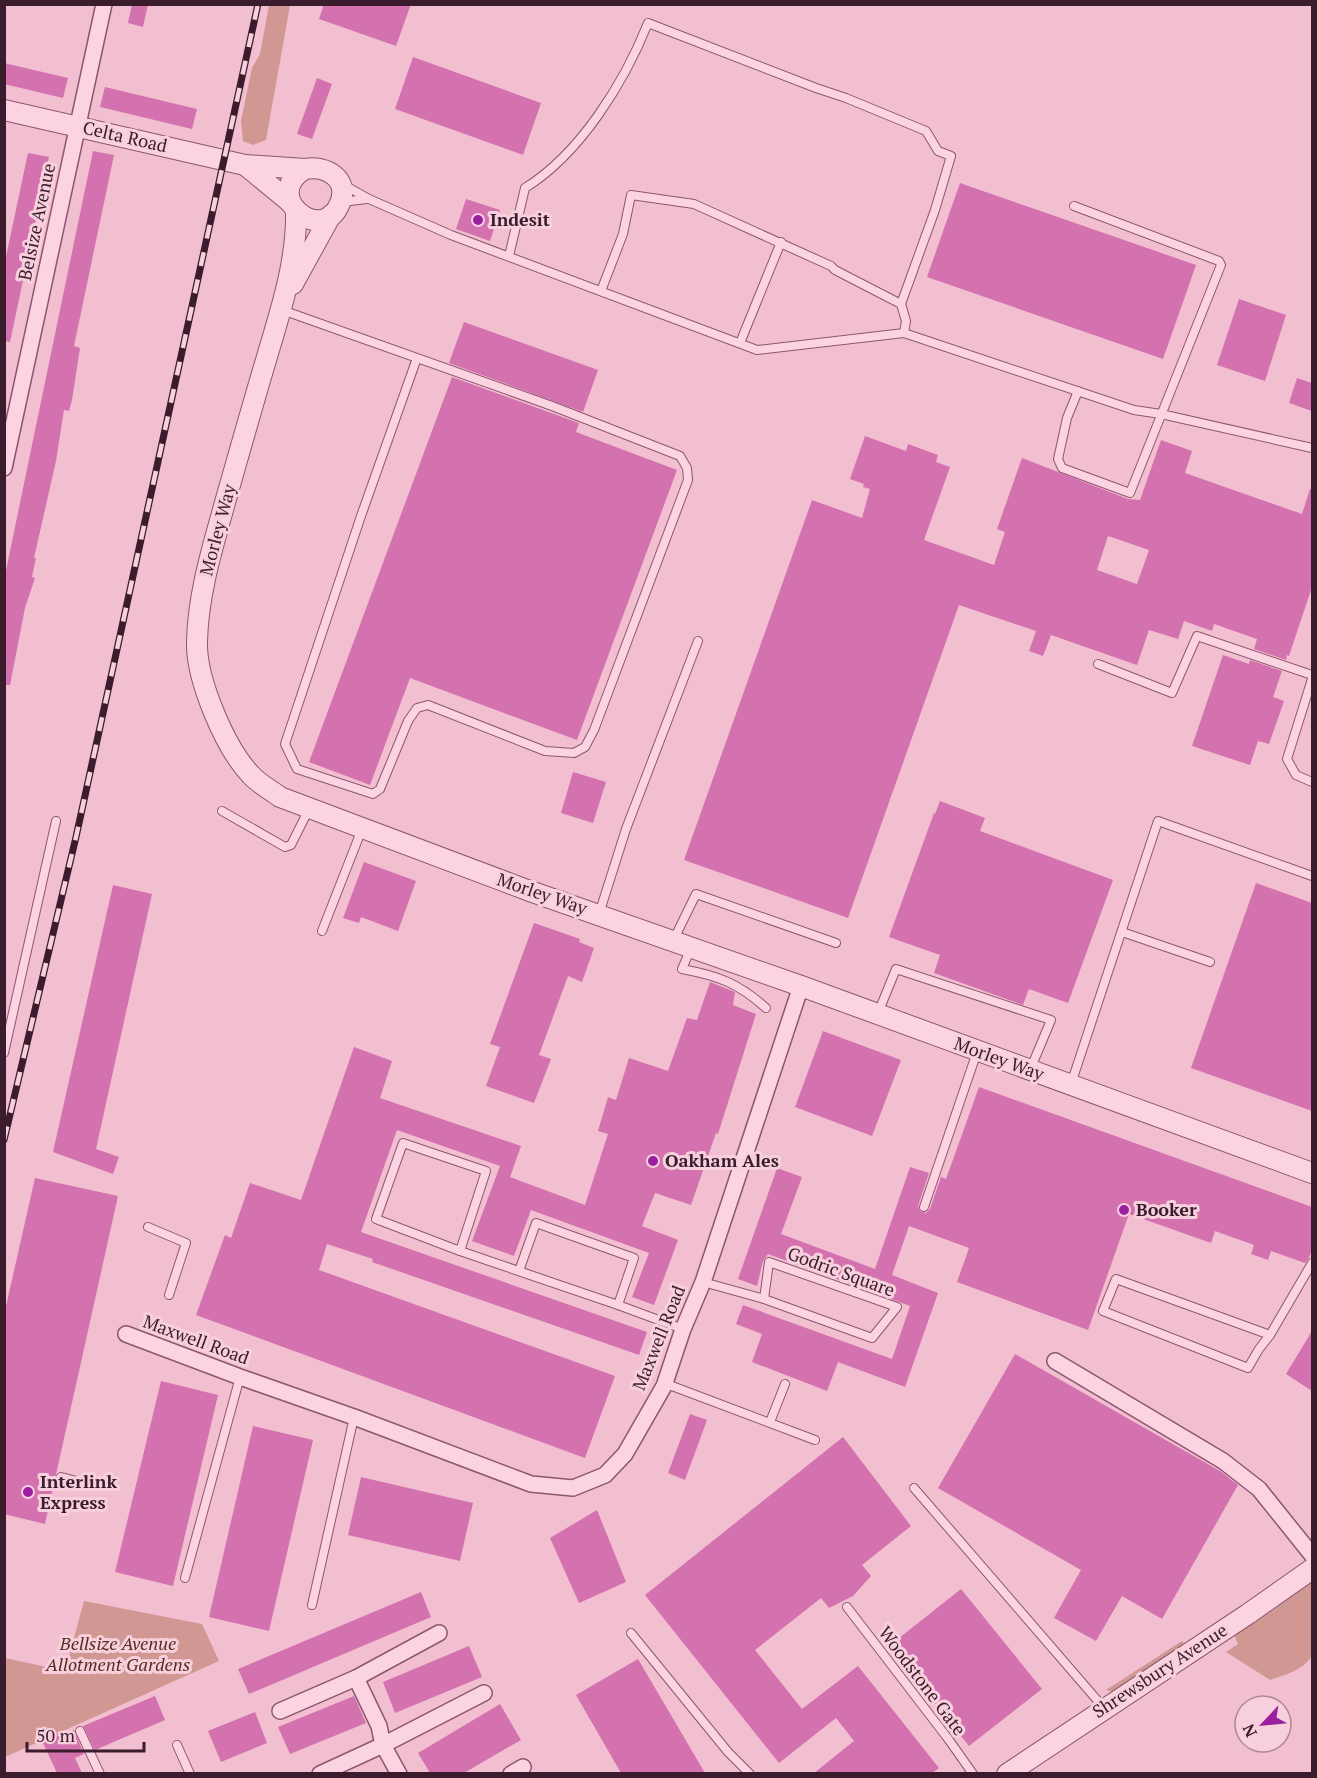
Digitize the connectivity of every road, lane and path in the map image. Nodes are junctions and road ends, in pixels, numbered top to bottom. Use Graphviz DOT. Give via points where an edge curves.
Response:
graph roads {
  1 [pos="104,4"];
  2 [pos="4,110"];
  3 [pos="78,126"];
  4 [pos="245,165"];
  5 [pos="305,170"];
  6 [pos="338,181"];
  7 [pos="369,199"];
  8 [pos="1074,206"];
  9 [pos="293,207"];
  10 [pos="336,209"];
  11 [pos="782,242"];
  12 [pos="509,256"];
  13 [pos="601,291"];
  14 [pos="283,303"];
  15 [pos="901,304"];
  16 [pos="904,333"];
  17 [pos="740,343"];
  18 [pos="417,358"];
  19 [pos="1078,391"];
  20 [pos="1161,414"];
  21 [pos="1312,448"];
  22 [pos="4,468"];
  23 [pos="698,641"];
  24 [pos="1098,664"];
  25 [pos="1312,677"];
  26 [pos="1312,782"];
  27 [pos="310,808"];
  28 [pos="222,811"];
  29 [pos="56,821"];
  30 [pos="362,828"];
  31 [pos="1312,876"];
  32 [pos="598,914"];
  33 [pos="322,931"];
  34 [pos="1122,932"];
  35 [pos="836,943"];
  36 [pos="682,944"];
  37 [pos="1210,962"];
  38 [pos="801,986"];
  39 [pos="766,1008"];
  40 [pos="878,1014"];
  41 [pos="978,1051"];
  42 [pos="4,1053"];
  43 [pos="1030,1070"];
  44 [pos="1071,1085"];
  45 [pos="1312,1173"];
  46 [pos="924,1207"];
  47 [pos="148,1227"];
  48 [pos="460,1251"];
  49 [pos="1312,1263"];
  50 [pos="519,1271"];
  51 [pos="703,1282"];
  52 [pos="169,1295"];
  53 [pos="764,1299"];
  54 [pos="618,1305"];
  55 [pos="683,1329"];
  56 [pos="126,1334"];
  57 [pos="1270,1335"];
  58 [pos="1055,1361"];
  59 [pos="240,1377"];
  60 [pos="664,1383"];
  61 [pos="785,1384"];
  62 [pos="354,1416"];
  63 [pos="770,1422"];
  64 [pos="815,1440"];
  65 [pos="60,1477"];
  66 [pos="92,1485"];
  67 [pos="914,1488"];
  68 [pos="1312,1555"];
  69 [pos="1312,1569"];
  70 [pos="185,1578"];
  71 [pos="312,1605"];
  72 [pos="847,1607"];
  73 [pos="630,1633"];
  74 [pos="439,1634"];
  75 [pos="356,1678"];
  76 [pos="484,1693"];
  77 [pos="1104,1708"];
  78 [pos="280,1711"];
  79 [pos="80,1731"];
  80 [pos="177,1745"];
  81 [pos="383,1745"];
  82 [pos="100,1773"];
  83 [pos="190,1773"];
  84 [pos="320,1773"];
  85 [pos="399,1773"];
  86 [pos="750,1773"];
  87 [pos="973,1773"];
  88 [pos="1007,1773"];
  1 -- 3 [label="street, Belsize Avenue"];
  2 -- 3 [label="street, Celta Road"];
  3 -- 4 [label="street, Celta Road"];
  3 -- 22 [label="street, Belsize Avenue"];
  4 -- 5 [label="street, Celta Road"];
  4 -- 9 [label="street, Celta Road"];
  5 -- 6 [label="street" via="323,168"];
  5 -- 9 [label="street" via="293,180 289,193"];
  6 -- 7 [label="lane"];
  6 -- 10 [label="street" via="342,194"];
  7 -- 10 [label="lane"];
  7 -- 12 [label="lane"];
  8 -- 20 [label="lane" via="1221,265"];
  9 -- 10 [label="street" via="314,220 323,219"];
  9 -- 14 [label="street, Morley Way" via="297,226"];
  10 -- 14 [label="street, Morley Way"];
  11 -- 13 [label="lane" via="694,204 631,195 623,234"];
  11 -- 15 [label="lane"];
  11 -- 17 [label="lane"];
  12 -- 13 [label="lane"];
  12 -- 15 [label="lane" via="525,188 570,151 611,95 648,23 926,131 938,151 951,156"];
  13 -- 17 [label="lane"];
  14 -- 18 [label="lane"];
  14 -- 27 [label="street, Morley Way" via="205,576 197,643 199,671 220,727 236,754 251,775 273,792"];
  15 -- 16 [label="lane" via="906,321"];
  16 -- 17 [label="lane" via="757,350"];
  16 -- 19 [label="lane"];
  18 -- 18 [label="lane" via="680,456 688,480 585,747 574,753 545,751 428,705 417,708 408,721 380,789 373,794 297,769 285,744"];
  19 -- 20 [label="lane" via="1134,410"];
  19 -- 20 [label="lane" via="1058,459 1062,468 1130,493"];
  20 -- 21 [label="lane"];
  23 -- 32 [label="lane"];
  24 -- 25 [label="lane" via="1172,693 1197,636"];
  25 -- 26 [label="lane" via="1287,759 1296,775"];
  27 -- 28 [label="lane" via="291,846 285,847"];
  27 -- 30 [label="street, Morley Way"];
  29 -- 42 [label="lane"];
  30 -- 32 [label="street, Morley Way"];
  30 -- 33 [label="lane"];
  31 -- 34 [label="lane" via="1158,821"];
  32 -- 36 [label="street, Morley Way"];
  34 -- 37 [label="lane"];
  34 -- 44 [label="lane"];
  35 -- 36 [label="lane" via="696,894"];
  36 -- 38 [label="street, Morley Way"];
  36 -- 39 [label="lane" via="682,969 711,974 746,990"];
  38 -- 40 [label="street, Morley Way"];
  38 -- 51 [label="street, Maxwell Road"];
  40 -- 41 [label="street, Morley Way"];
  40 -- 43 [label="lane" via="896,969 1051,1020"];
  41 -- 43 [label="street, Morley Way"];
  41 -- 46 [label="lane"];
  43 -- 44 [label="street, Morley Way"];
  44 -- 45 [label="street, Morley Way"];
  47 -- 52 [label="lane" via="186,1243"];
  48 -- 48 [label="lane" via="376,1219 403,1143 486,1171"];
  48 -- 50 [label="lane"];
  49 -- 57 [label="lane"];
  50 -- 54 [label="lane"];
  50 -- 54 [label="lane" via="536,1223 634,1258"];
  51 -- 53 [label="lane, Godric Square"];
  51 -- 55 [label="street, Maxwell Road"];
  53 -- 53 [label="lane, Godric Square" via="769,1262 897,1307 872,1338"];
  54 -- 55 [label="lane"];
  55 -- 60 [label="street, Maxwell Road"];
  56 -- 59 [label="street, Maxwell Road"];
  57 -- 57 [label="lane" via="1248,1368 1103,1311 1116,1279"];
  58 -- 68 [label="street" via="1223,1461 1259,1489"];
  59 -- 62 [label="street, Maxwell Road"];
  59 -- 70 [label="lane"];
  60 -- 62 [label="street, Maxwell Road" via="625,1454 605,1475 573,1488 531,1484"];
  60 -- 63 [label="lane"];
  61 -- 63 [label="lane"];
  62 -- 71 [label="lane"];
  63 -- 64 [label="lane"];
  65 -- 66 [label="lane"];
  67 -- 77 [label="lane"];
  69 -- 77 [label="street, Shrewsbury Avenue"];
  72 -- 87 [label="lane, Woodstone Gate"];
  73 -- 86 [label="lane" via="733,1758"];
  74 -- 75 [label="street"];
  75 -- 78 [label="street"];
  75 -- 81 [label="street" via="379,1726"];
  76 -- 81 [label="street"];
  77 -- 88 [label="street, Shrewsbury Avenue"];
  79 -- 82 [label="lane"];
  80 -- 83 [label="lane"];
  81 -- 84 [label="street"];
  81 -- 85 [label="street"];
}
